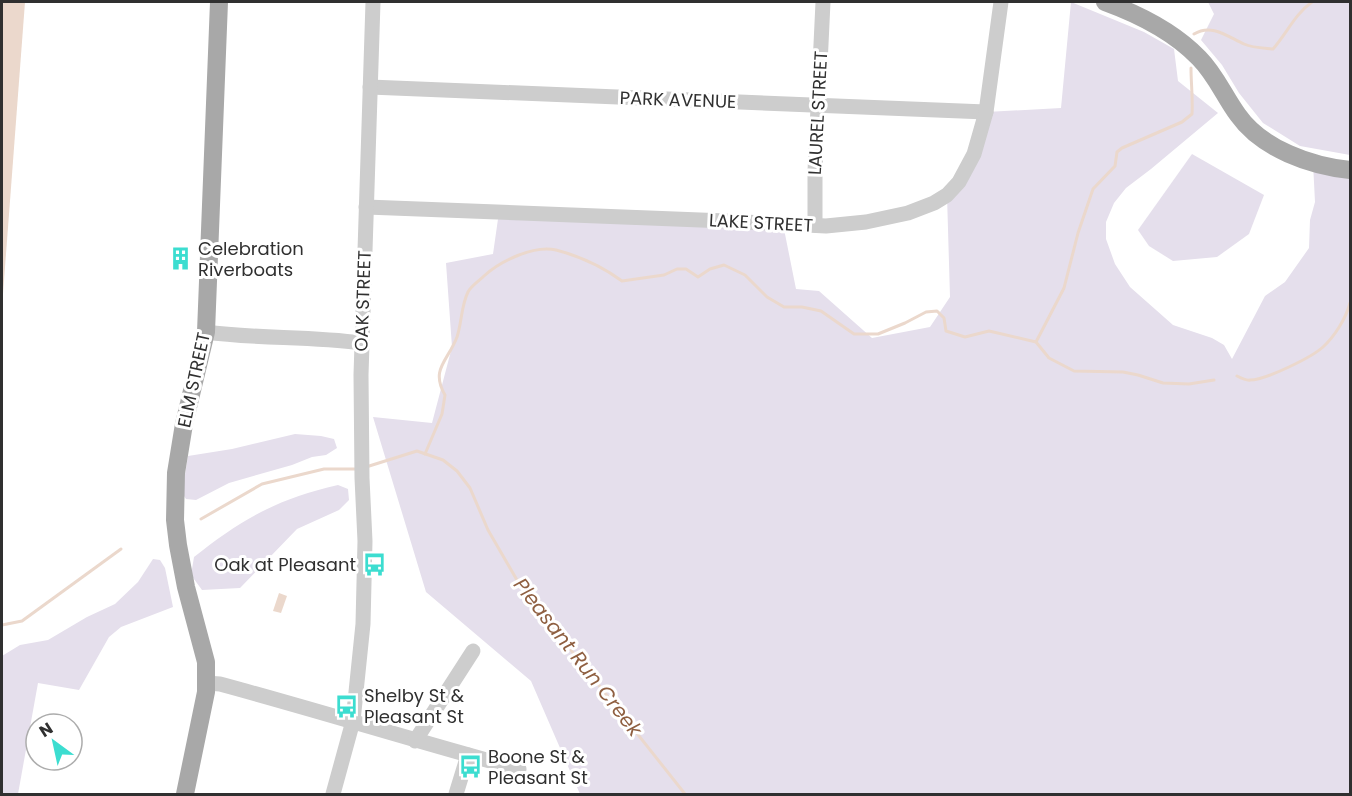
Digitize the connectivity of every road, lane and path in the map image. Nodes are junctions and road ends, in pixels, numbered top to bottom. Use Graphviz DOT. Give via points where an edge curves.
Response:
graph roads {
  1 [pos="219,2"];
  2 [pos="374,2"];
  3 [pos="823,2"];
  4 [pos="1001,2"];
  5 [pos="1105,2"];
  6 [pos="370,87"];
  7 [pos="819,106"];
  8 [pos="987,112"];
  9 [pos="1350,170"];
  10 [pos="366,207"];
  11 [pos="815,225"];
  12 [pos="206,332"];
  13 [pos="362,343"];
  14 [pos="473,651"];
  15 [pos="206,682"];
  16 [pos="353,721"];
  17 [pos="415,741"];
  18 [pos="468,755"];
  19 [pos="519,769"];
  20 [pos="185,795"];
  21 [pos="333,795"];
  22 [pos="456,795"];
  1 -- 12 [label="main road, ELM STREET"];
  2 -- 6 [label="street, OAK STREET"];
  3 -- 7 [label="street, LAUREL STREET"];
  4 -- 8 [label="street, LAKE STREET"];
  5 -- 9 [label="main road" via="1154,24 1194,53 1210,70 1238,116 1261,139 1313,163"];
  6 -- 7 [label="street, PARK AVENUE"];
  6 -- 10 [label="street, OAK STREET"];
  7 -- 8 [label="street, PARK AVENUE"];
  7 -- 11 [label="street, LAUREL STREET"];
  8 -- 11 [label="street, LAKE STREET" via="974,154 947,195 908,213 845,225"];
  10 -- 11 [label="street, LAKE STREET"];
  10 -- 13 [label="street, OAK STREET"];
  12 -- 13 [label="street"];
  12 -- 15 [label="main road, ELM STREET" via="178,454 175,520 186,587 206,662"];
  13 -- 16 [label="street, OAK STREET" via="364,601"];
  14 -- 17 [label="street"];
  15 -- 16 [label="street"];
  15 -- 20 [label="main road, ELM STREET"];
  16 -- 17 [label="street"];
  16 -- 21 [label="street, OAK STREET"];
  17 -- 18 [label="street"];
  18 -- 19 [label="street"];
  18 -- 22 [label="street"];
}
